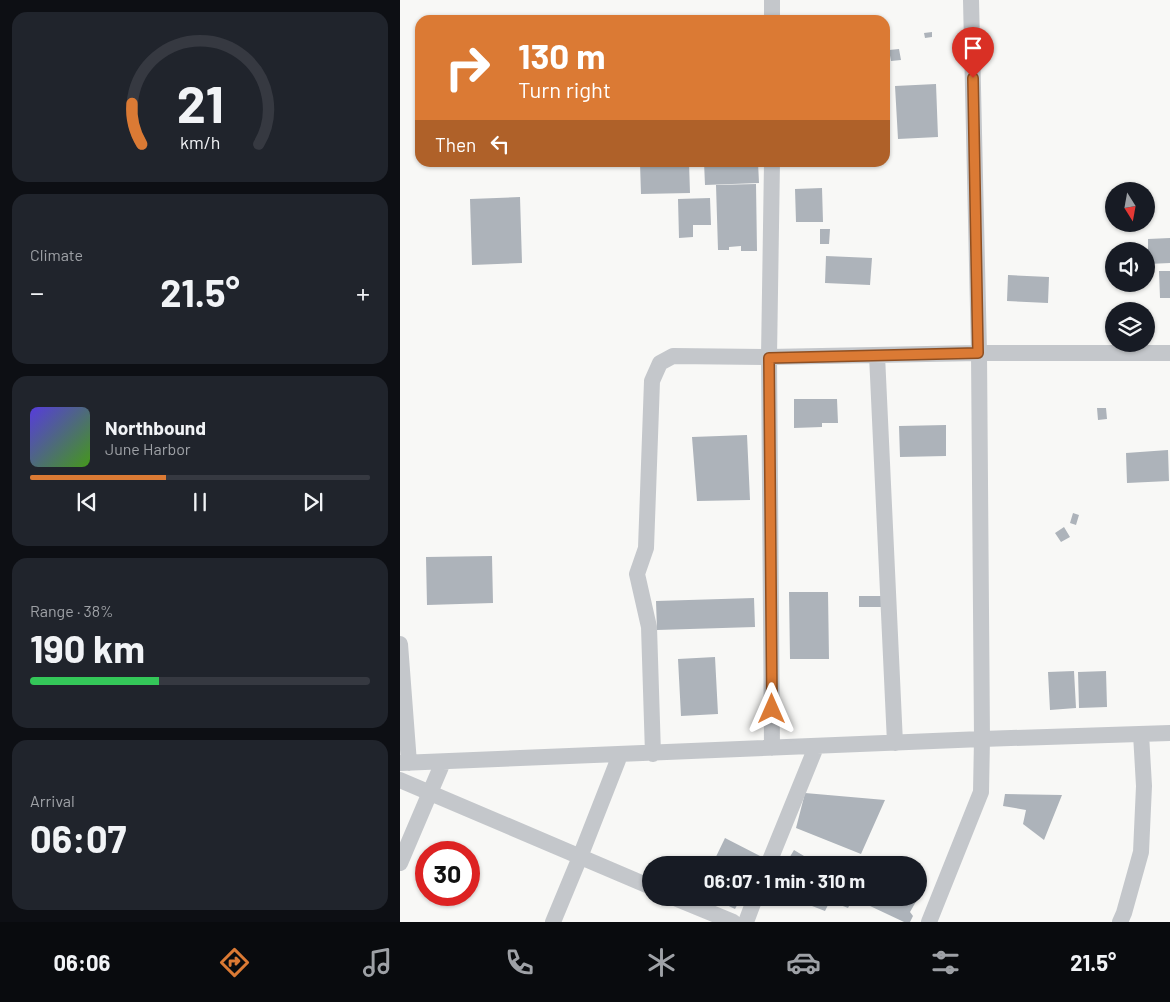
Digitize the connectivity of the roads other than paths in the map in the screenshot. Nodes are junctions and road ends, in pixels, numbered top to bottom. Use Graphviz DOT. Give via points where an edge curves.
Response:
graph roads {
  1 [pos="772,0"];
  2 [pos="971,0"];
  3 [pos="772,15"];
  4 [pos="772,167"];
  5 [pos="978,353"];
  6 [pos="1170,353"];
  7 [pos="877,355"];
  8 [pos="769,358"];
  9 [pos="400,644"];
  10 [pos="1170,733"];
  11 [pos="1141,734"];
  12 [pos="982,739"];
  13 [pos="895,743"];
  14 [pos="816,746"];
  15 [pos="772,748"];
  16 [pos="653,754"];
  17 [pos="620,755"];
  18 [pos="443,762"];
  19 [pos="405,763"];
  20 [pos="400,780"];
  21 [pos="430,793"];
  22 [pos="772,856"];
  23 [pos="580,857"];
  24 [pos="400,863"];
  25 [pos="642,883"];
  26 [pos="694,906"];
  27 [pos="752,906"];
  28 [pos="552,922"];
  29 [pos="732,922"];
  30 [pos="746,922"];
  31 [pos="929,922"];
  32 [pos="1120,922"];
  1 -- 3 [label="street"];
  2 -- 5 [label="street"];
  4 -- 8 [label="street"];
  5 -- 6 [label="street"];
  5 -- 7 [label="street"];
  5 -- 12 [label="street"];
  7 -- 8 [label="street"];
  7 -- 13 [label="street"];
  8 -- 15 [label="street"];
  8 -- 16 [label="street" via="673,356 660,362 652,381 646,548 637,574 649,628"];
  9 -- 19 [label="street"];
  10 -- 11 [label="street"];
  11 -- 12 [label="street"];
  11 -- 32 [label="street" via="1144,786 1141,852"];
  12 -- 13 [label="street"];
  12 -- 31 [label="street" via="981,792"];
  13 -- 14 [label="street"];
  14 -- 15 [label="street"];
  14 -- 22 [label="street"];
  15 -- 16 [label="street"];
  16 -- 17 [label="street"];
  17 -- 18 [label="street"];
  17 -- 23 [label="street"];
  18 -- 19 [label="street"];
  18 -- 21 [label="street"];
  20 -- 21 [label="street"];
  21 -- 23 [label="street"];
  21 -- 24 [label="street"];
  23 -- 25 [label="street"];
  23 -- 28 [label="street"];
  26 -- 29 [label="street"];
  27 -- 30 [label="street"];
}
